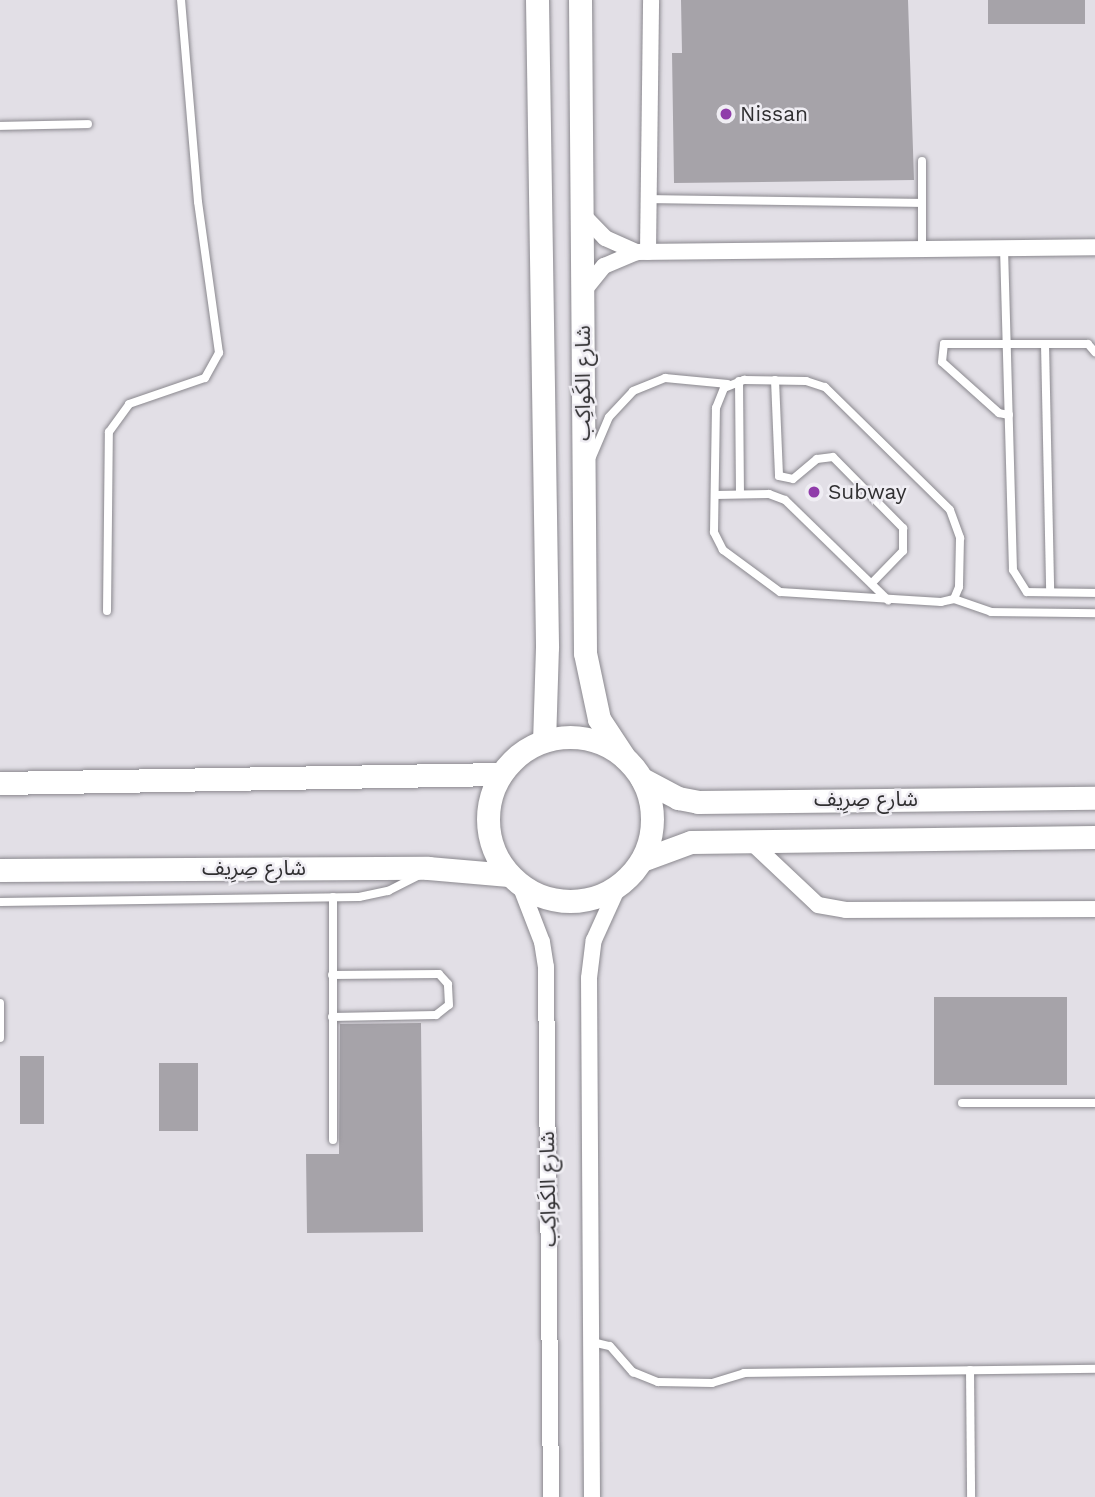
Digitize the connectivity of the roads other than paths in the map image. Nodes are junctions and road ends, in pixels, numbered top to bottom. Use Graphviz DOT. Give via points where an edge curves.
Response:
graph roads {
  1 [pos="181,0"];
  2 [pos="537,0"];
  3 [pos="580,0"];
  4 [pos="651,0"];
  5 [pos="88,124"];
  6 [pos="0,126"];
  7 [pos="922,161"];
  8 [pos="649,199"];
  9 [pos="922,204"];
  10 [pos="581,213"];
  11 [pos="1095,247"];
  12 [pos="1004,248"];
  13 [pos="922,249"];
  14 [pos="643,252"];
  15 [pos="582,293"];
  16 [pos="1007,344"];
  17 [pos="1045,344"];
  18 [pos="1095,352"];
  19 [pos="775,380"];
  20 [pos="739,381"];
  21 [pos="728,384"];
  22 [pos="1009,415"];
  23 [pos="583,476"];
  24 [pos="740,494"];
  25 [pos="715,495"];
  26 [pos="872,583"];
  27 [pos="1049,592"];
  28 [pos="1095,593"];
  29 [pos="954,599"];
  30 [pos="888,600"];
  31 [pos="107,611"];
  32 [pos="1095,613"];
  33 [pos="544,740"];
  34 [pos="624,757"];
  35 [pos="501,774"];
  36 [pos="642,779"];
  37 [pos="0,783"];
  38 [pos="1095,798"];
  39 [pos="1095,836"];
  40 [pos="750,841"];
  41 [pos="642,860"];
  42 [pos="428,868"];
  43 [pos="0,870"];
  44 [pos="514,880"];
  45 [pos="618,887"];
  46 [pos="333,897"];
  47 [pos="0,901"];
  48 [pos="1095,909"];
  49 [pos="332,975"];
  50 [pos="0,1003"];
  51 [pos="332,1017"];
  52 [pos="0,1030"];
  53 [pos="0,1038"];
  54 [pos="962,1103"];
  55 [pos="1095,1103"];
  56 [pos="333,1140"];
  57 [pos="592,1342"];
  58 [pos="1095,1369"];
  59 [pos="970,1370"];
  60 [pos="551,1497"];
  61 [pos="592,1497"];
  62 [pos="971,1497"];
  1 -- 31 [label="lane" via="198,202 219,353 205,379 129,404 108,432"];
  2 -- 33 [label="main road, شارع الكَواكِب" via="547,659"];
  3 -- 10 [label="main road, شارع الكَواكِب"];
  4 -- 8 [label="street"];
  5 -- 6 [label="lane"];
  7 -- 9 [label="lane"];
  8 -- 9 [label="lane"];
  8 -- 14 [label="street"];
  9 -- 13 [label="lane"];
  10 -- 14 [label="street" via="606,238"];
  10 -- 15 [label="main road, شارع الكَواكِب"];
  11 -- 12 [label="street"];
  12 -- 13 [label="street"];
  12 -- 16 [label="lane"];
  13 -- 14 [label="street"];
  14 -- 15 [label="street" via="604,266"];
  15 -- 23 [label="main road, شارع الكَواكِب"];
  16 -- 17 [label="lane"];
  16 -- 22 [label="lane"];
  16 -- 22 [label="lane" via="944,344 940,351 942,362 999,413"];
  17 -- 18 [label="lane" via="1088,344"];
  17 -- 27 [label="lane"];
  19 -- 20 [label="lane"];
  19 -- 26 [label="lane" via="779,476 793,480 817,459 833,457 902,528 903,551"];
  19 -- 29 [label="lane" via="825,387 950,510 960,538 959,587"];
  20 -- 21 [label="lane"];
  20 -- 24 [label="lane"];
  21 -- 23 [label="lane" via="665,378 633,391 609,417"];
  21 -- 25 [label="lane" via="720,392 716,408"];
  22 -- 27 [label="lane" via="1013,570 1018,585 1027,592"];
  23 -- 34 [label="main road, شارع الكَواكِب" via="586,676 599,719"];
  24 -- 25 [label="lane"];
  24 -- 26 [label="lane" via="785,499"];
  25 -- 30 [label="lane" via="714,532 719,545 772,589 796,595"];
  26 -- 30 [label="lane"];
  27 -- 28 [label="lane"];
  29 -- 30 [label="lane"];
  29 -- 32 [label="lane" via="991,612"];
  33 -- 34 [label="main road" via="586,738"];
  33 -- 35 [label="main road" via="512,760"];
  34 -- 36 [label="main road"];
  35 -- 37 [label="main road"];
  35 -- 44 [label="main road" via="491,793 488,826 496,857"];
  36 -- 38 [label="main road, شارع صِرِيف" via="678,798 698,802"];
  36 -- 41 [label="main road" via="652,819"];
  39 -- 40 [label="main road, شارع صِرِيف"];
  40 -- 41 [label="main road, شارع صِرِيف" via="678,845"];
  40 -- 48 [label="street" via="818,905 846,910"];
  41 -- 45 [label="main road"];
  42 -- 43 [label="main road, شارع صِرِيف"];
  42 -- 44 [label="main road, شارع صِرِيف"];
  42 -- 46 [label="lane" via="388,891"];
  44 -- 45 [label="main road" via="543,897 568,902 586,901"];
  44 -- 60 [label="street, شارع الكَواكِب" via="542,942 546,967"];
  45 -- 57 [label="street, شارع الكَواكِب" via="594,940 589,978"];
  46 -- 47 [label="lane"];
  46 -- 49 [label="lane"];
  49 -- 51 [label="lane"];
  49 -- 51 [label="lane" via="439,974 448,984 449,1004 436,1015"];
  50 -- 52 [label="lane"];
  51 -- 56 [label="lane"];
  52 -- 53 [label="lane"];
  54 -- 55 [label="lane"];
  57 -- 59 [label="lane" via="610,1346 633,1372 658,1382 712,1383 744,1373"];
  57 -- 61 [label="street, شارع الكَواكِب"];
  58 -- 59 [label="lane"];
  59 -- 62 [label="lane"];
}
